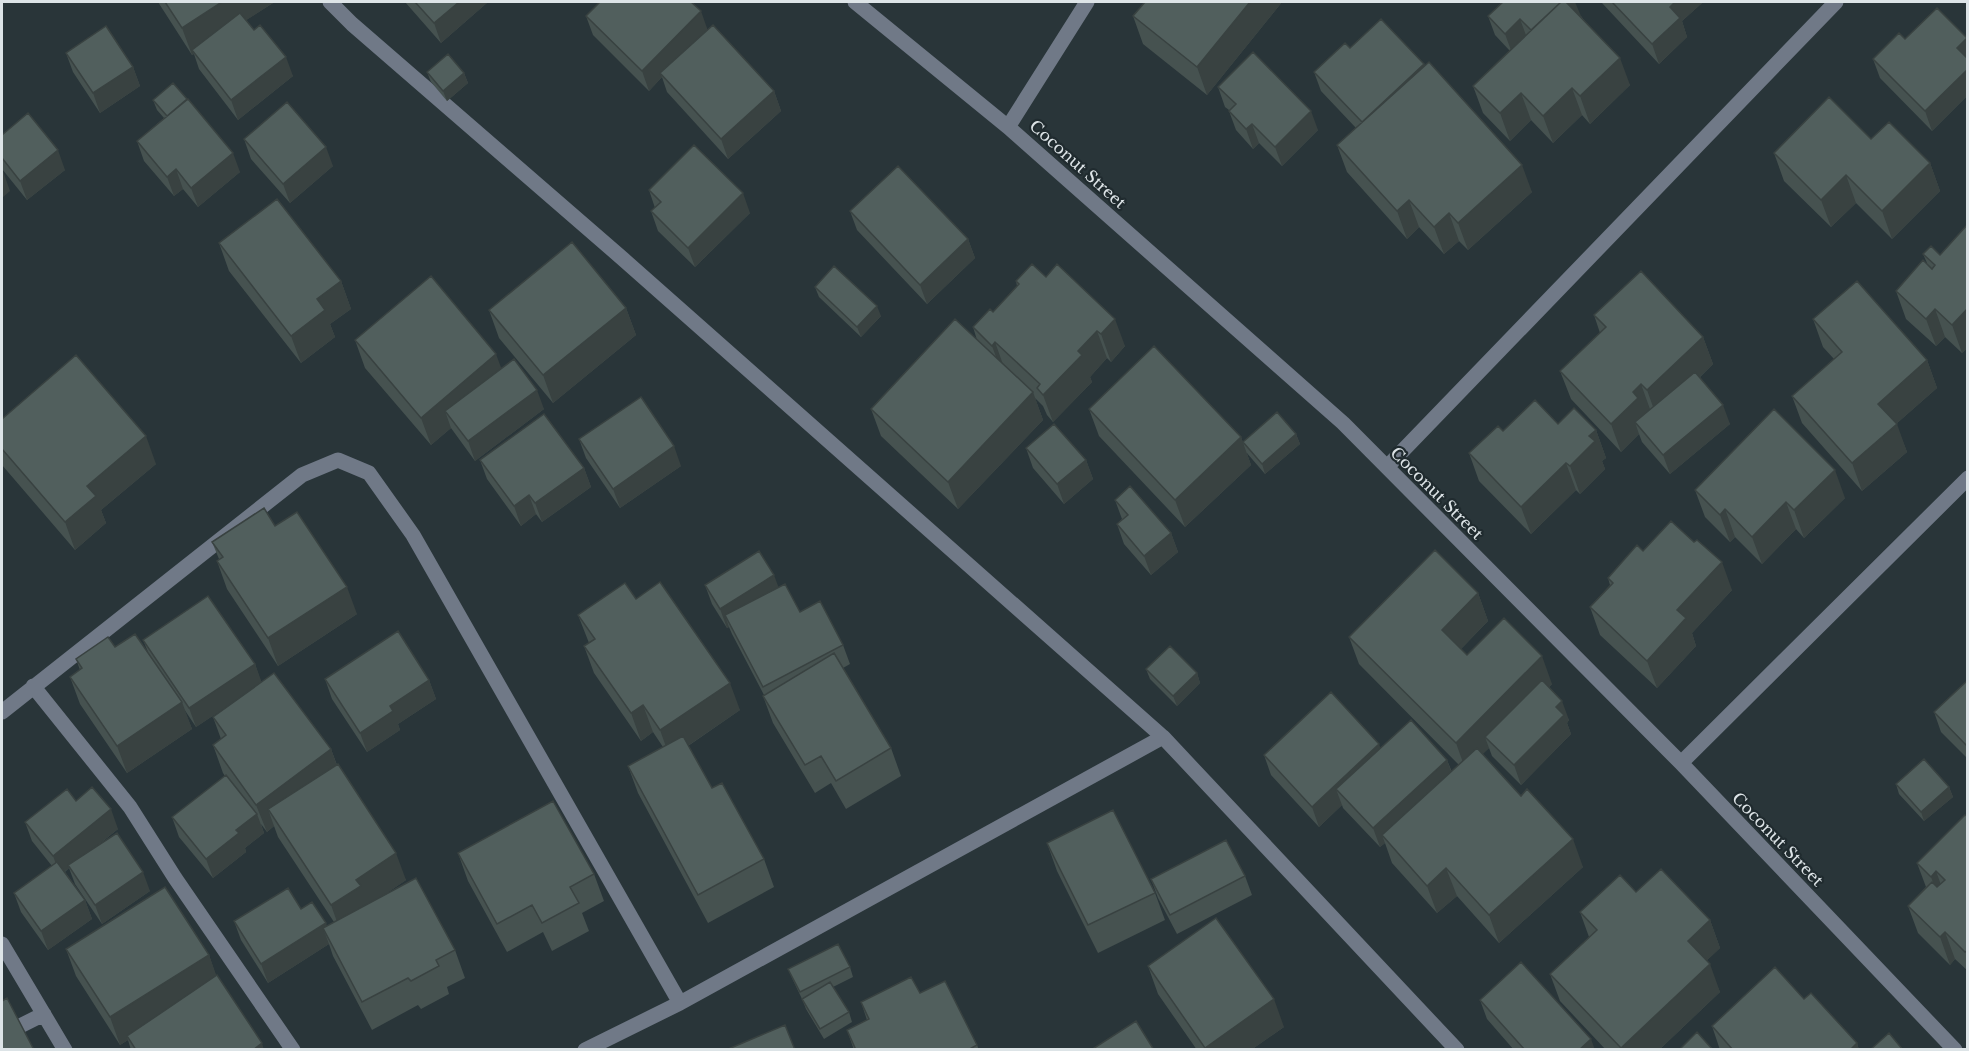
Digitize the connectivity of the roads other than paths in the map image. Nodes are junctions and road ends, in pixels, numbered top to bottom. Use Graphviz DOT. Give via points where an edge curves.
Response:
graph roads {
  1 [pos="330,2"];
  2 [pos="855,2"];
  3 [pos="1087,2"];
  4 [pos="1836,2"];
  5 [pos="1008,127"];
  6 [pos="1387,468"];
  7 [pos="1968,478"];
  8 [pos="33,686"];
  9 [pos="2,712"];
  10 [pos="1163,737"];
  11 [pos="1681,764"];
  12 [pos="2,944"];
  13 [pos="680,1003"];
  14 [pos="44,1014"];
  15 [pos="2,1035"];
  16 [pos="65,1050"];
  17 [pos="293,1050"];
  18 [pos="585,1050"];
  19 [pos="1457,1050"];
  20 [pos="1955,1050"];
  1 -- 10 [label="street"];
  2 -- 5 [label="street, Coconut Street"];
  3 -- 5 [label="street"];
  4 -- 6 [label="street"];
  5 -- 6 [label="street, Coconut Street" via="1343,423"];
  6 -- 11 [label="street, Coconut Street"];
  7 -- 11 [label="street"];
  8 -- 9 [label="street"];
  8 -- 13 [label="street" via="302,475 338,460 369,473 413,536"];
  8 -- 17 [label="street" via="130,807"];
  10 -- 13 [label="street"];
  10 -- 19 [label="street"];
  11 -- 20 [label="street, Coconut Street"];
  12 -- 14 [label="street"];
  13 -- 18 [label="street"];
  14 -- 15 [label="street"];
  14 -- 16 [label="street"];
}
